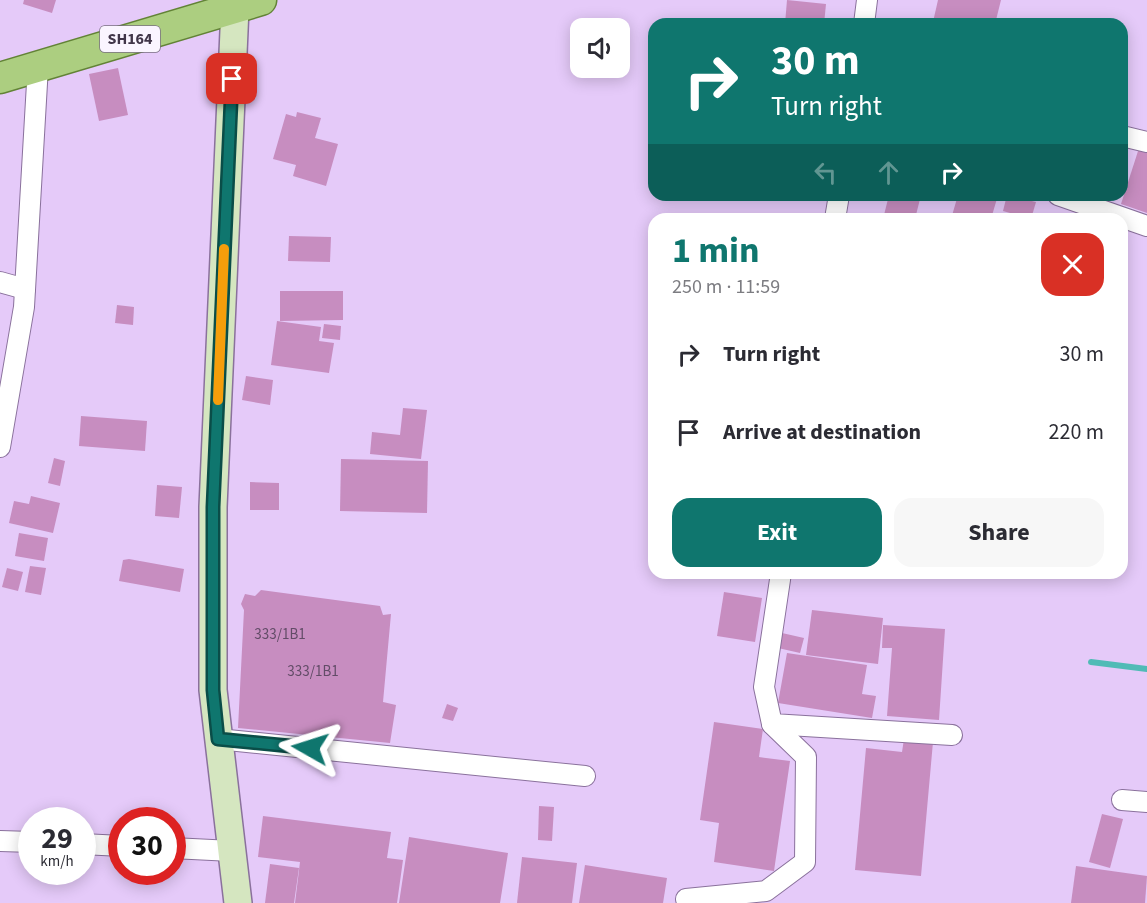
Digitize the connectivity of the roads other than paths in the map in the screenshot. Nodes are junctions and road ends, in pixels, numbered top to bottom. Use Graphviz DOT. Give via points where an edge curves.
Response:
graph roads {
  1 [pos="867,0"];
  2 [pos="248,4"];
  3 [pos="865,18"];
  4 [pos="38,66"];
  5 [pos="0,78"];
  6 [pos="1128,137"];
  7 [pos="1147,142"];
  8 [pos="1075,201"];
  9 [pos="1110,213"];
  10 [pos="1128,219"];
  11 [pos="1147,226"];
  12 [pos="0,282"];
  13 [pos="25,289"];
  14 [pos="3,414"];
  15 [pos="0,447"];
  16 [pos="780,579"];
  17 [pos="772,724"];
  18 [pos="952,735"];
  19 [pos="218,739"];
  20 [pos="585,776"];
  21 [pos="1122,800"];
  22 [pos="1147,802"];
  23 [pos="0,841"];
  24 [pos="18,842"];
  25 [pos="186,849"];
  26 [pos="232,851"];
  27 [pos="686,899"];
  28 [pos="238,903"];
  1 -- 3 [label="street"];
  2 -- 4 [label="main road, SH164"];
  2 -- 19 [label="street" via="213,507 213,690"];
  4 -- 5 [label="main road, SH164"];
  4 -- 13 [label="street"];
  6 -- 7 [label="street"];
  8 -- 9 [label="street"];
  10 -- 11 [label="street"];
  12 -- 13 [label="street"];
  13 -- 14 [label="street"];
  14 -- 15 [label="street"];
  16 -- 17 [label="street" via="764,687"];
  17 -- 18 [label="street"];
  17 -- 27 [label="street" via="806,757 805,862 766,891"];
  19 -- 20 [label="street"];
  19 -- 26 [label="street"];
  21 -- 22 [label="street"];
  23 -- 24 [label="street"];
  25 -- 26 [label="street"];
  26 -- 28 [label="street"];
}
